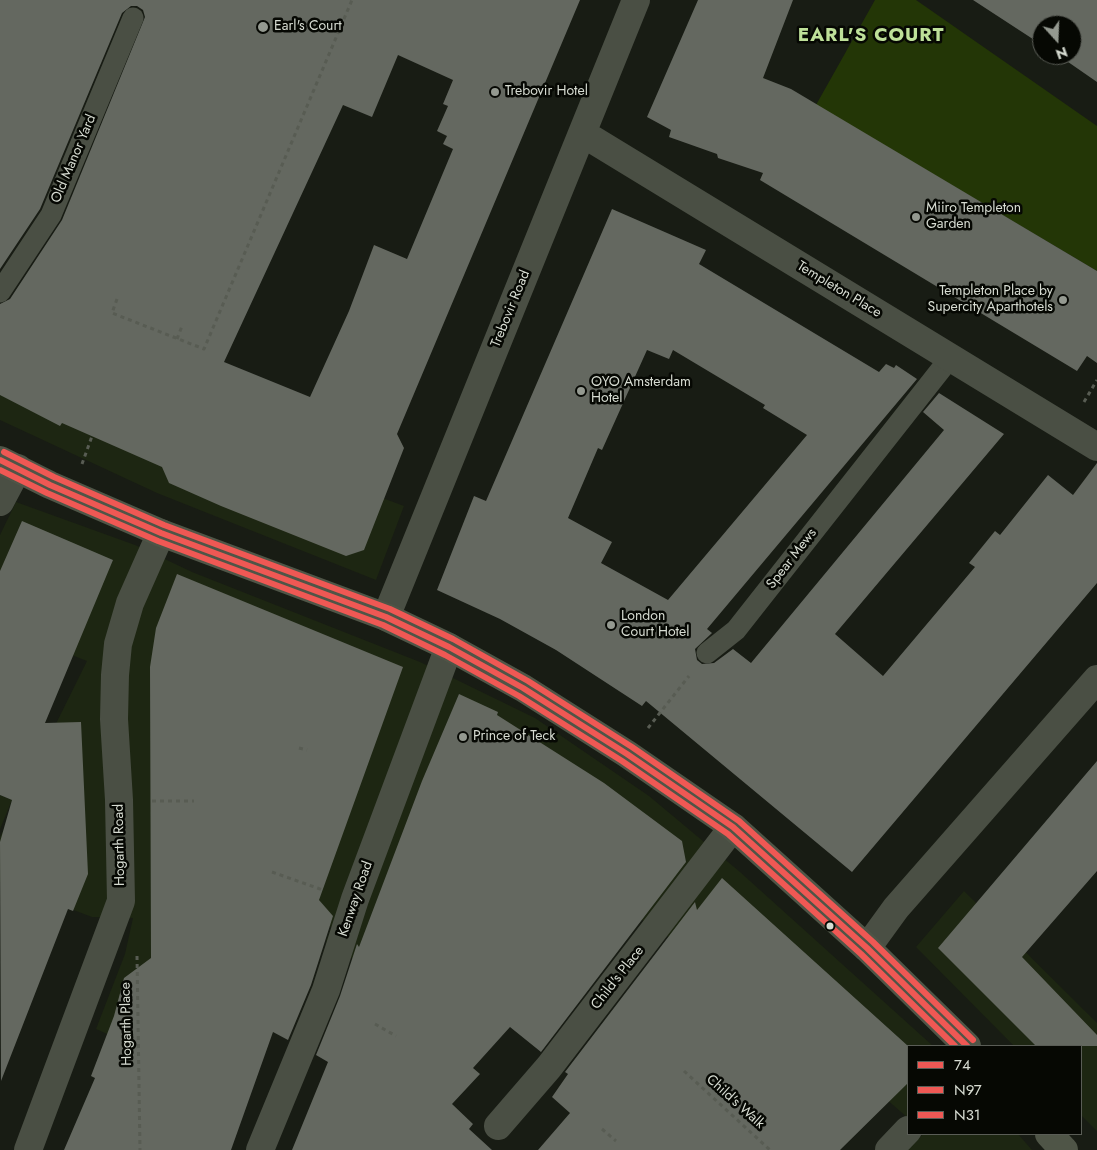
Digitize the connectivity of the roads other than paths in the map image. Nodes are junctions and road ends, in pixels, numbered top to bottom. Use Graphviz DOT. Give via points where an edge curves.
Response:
graph roads {
  1 [pos="636,0"];
  2 [pos="133,18"];
  3 [pos="582,134"];
  4 [pos="0,292"];
  5 [pos="950,358"];
  6 [pos="1097,447"];
  7 [pos="9,464"];
  8 [pos="0,502"];
  9 [pos="161,533"];
  10 [pos="386,617"];
  11 [pos="449,647"];
  12 [pos="707,652"];
  13 [pos="1097,679"];
  14 [pos="733,827"];
  15 [pos="867,948"];
  16 [pos="966,1045"];
  17 [pos="498,1126"];
  18 [pos="907,1131"];
  19 [pos="1050,1135"];
  20 [pos="28,1150"];
  21 [pos="260,1150"];
  22 [pos="889,1150"];
  23 [pos="1064,1150"];
  1 -- 3 [label="street, Trebovir Road"];
  2 -- 4 [label="lane, Old Manor Yard" via="51,215"];
  3 -- 5 [label="street, Templeton Place"];
  3 -- 10 [label="street, Trebovir Road"];
  5 -- 6 [label="street, Templeton Place"];
  5 -- 12 [label="lane, Spear Mews" via="736,630"];
  7 -- 8 [label="street"];
  7 -- 9 [label="highway"];
  9 -- 10 [label="highway"];
  9 -- 20 [label="street, Hogarth Road" via="130,603 118,644 114,719 121,901"];
  10 -- 11 [label="highway"];
  11 -- 14 [label="highway" via="523,688"];
  11 -- 21 [label="street, Kenway Road" via="354,899 326,990"];
  13 -- 15 [label="street" via="896,908"];
  14 -- 15 [label="highway"];
  14 -- 17 [label="street, Child's Place" via="549,1067"];
  15 -- 16 [label="highway"];
  18 -- 22 [label="street"];
  19 -- 23 [label="highway"];
}
